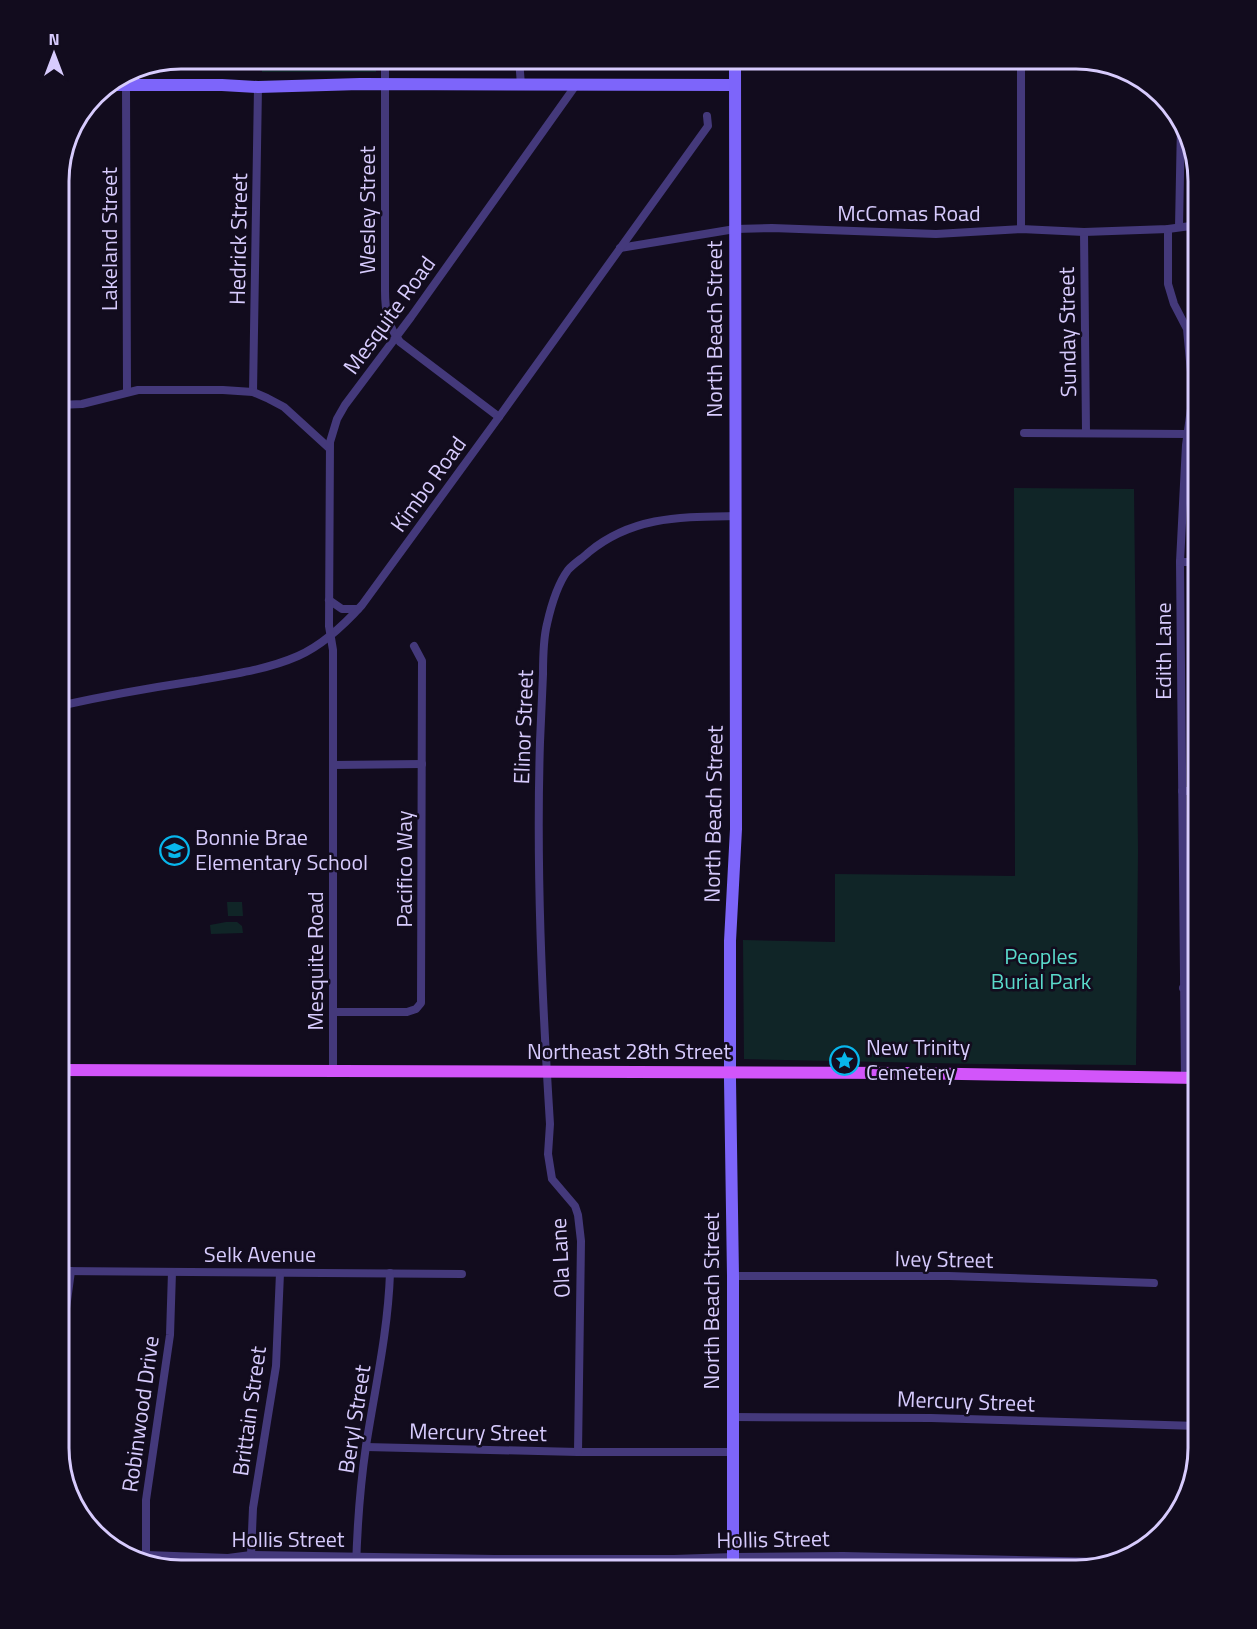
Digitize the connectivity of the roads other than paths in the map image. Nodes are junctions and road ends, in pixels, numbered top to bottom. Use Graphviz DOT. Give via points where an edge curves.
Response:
graph roads {
  1 [pos="385,69"];
  2 [pos="520,69"];
  3 [pos="735,69"];
  4 [pos="1021,69"];
  5 [pos="386,84"];
  6 [pos="126,85"];
  7 [pos="521,85"];
  8 [pos="576,85"];
  9 [pos="735,85"];
  10 [pos="258,87"];
  11 [pos="707,116"];
  12 [pos="1181,143"];
  13 [pos="1179,226"];
  14 [pos="1188,226"];
  15 [pos="735,229"];
  16 [pos="1021,229"];
  17 [pos="1168,229"];
  18 [pos="1084,232"];
  19 [pos="620,248"];
  20 [pos="1188,336"];
  21 [pos="396,337"];
  22 [pos="127,392"];
  23 [pos="253,392"];
  24 [pos="69,404"];
  25 [pos="500,417"];
  26 [pos="1188,427"];
  27 [pos="1086,432"];
  28 [pos="1024,433"];
  29 [pos="1187,434"];
  30 [pos="329,448"];
  31 [pos="735,516"];
  32 [pos="1180,562"];
  33 [pos="1188,562"];
  34 [pos="328,600"];
  35 [pos="358,609"];
  36 [pos="330,636"];
  37 [pos="414,646"];
  38 [pos="69,704"];
  39 [pos="422,764"];
  40 [pos="333,765"];
  41 [pos="1182,791"];
  42 [pos="1188,791"];
  43 [pos="1184,988"];
  44 [pos="1188,988"];
  45 [pos="333,1012"];
  46 [pos="69,1070"];
  47 [pos="333,1071"];
  48 [pos="547,1072"];
  49 [pos="730,1072"];
  50 [pos="1185,1078"];
  51 [pos="71,1271"];
  52 [pos="172,1272"];
  53 [pos="280,1272"];
  54 [pos="390,1273"];
  55 [pos="462,1274"];
  56 [pos="733,1276"];
  57 [pos="1154,1283"];
  58 [pos="69,1285"];
  59 [pos="733,1417"];
  60 [pos="1188,1426"];
  61 [pos="366,1447"];
  62 [pos="578,1452"];
  63 [pos="732,1452"];
  64 [pos="145,1554"];
  65 [pos="252,1555"];
  66 [pos="356,1557"];
  67 [pos="733,1557"];
  68 [pos="161,1558"];
  69 [pos="228,1558"];
  70 [pos="1017,1560"];
  1 -- 5 [label="street, Wesley Street"];
  2 -- 7 [label="street"];
  3 -- 9 [label="main road, North Beach Street"];
  4 -- 16 [label="street"];
  5 -- 7 [label="main road"];
  5 -- 10 [label="main road"];
  5 -- 21 [label="street, Wesley Street" via="385,301"];
  6 -- 10 [label="main road"];
  6 -- 22 [label="street, Lakeland Street"];
  7 -- 8 [label="main road"];
  8 -- 9 [label="main road"];
  8 -- 21 [label="street, Mesquite Road"];
  9 -- 15 [label="main road, North Beach Street"];
  10 -- 23 [label="street, Hedrick Street"];
  11 -- 19 [label="street, Kimbo Road" via="708,126"];
  12 -- 13 [label="street"];
  13 -- 14 [label="street, McComas Road"];
  13 -- 17 [label="street, McComas Road"];
  15 -- 16 [label="street, McComas Road" via="936,234"];
  15 -- 19 [label="street, McComas Road"];
  15 -- 31 [label="main road, North Beach Street"];
  16 -- 18 [label="street, McComas Road"];
  17 -- 18 [label="street, McComas Road"];
  17 -- 20 [label="street, Edith Lane" via="1168,284"];
  18 -- 27 [label="street, Sunday Street"];
  19 -- 25 [label="street, Kimbo Road"];
  21 -- 25 [label="street"];
  21 -- 30 [label="street, Mesquite Road" via="340,412"];
  22 -- 23 [label="street"];
  22 -- 24 [label="street"];
  23 -- 30 [label="street" via="292,413"];
  25 -- 35 [label="street, Kimbo Road"];
  26 -- 29 [label="street, Edith Lane"];
  27 -- 28 [label="street"];
  27 -- 29 [label="street"];
  29 -- 32 [label="street, Edith Lane"];
  30 -- 34 [label="street, Mesquite Road"];
  31 -- 48 [label="street, Elinor Street" via="663,520 619,532 569,569 556,592 543,655 539,790"];
  31 -- 49 [label="main road, North Beach Street" via="736,829 730,941"];
  32 -- 33 [label="street"];
  32 -- 41 [label="street, Edith Lane"];
  34 -- 35 [label="street" via="342,609"];
  34 -- 36 [label="street, Mesquite Road"];
  35 -- 36 [label="street, Kimbo Road"];
  36 -- 38 [label="street, Kimbo Road" via="299,656 272,665"];
  36 -- 40 [label="street, Mesquite Road"];
  37 -- 39 [label="street, Pacifico Way" via="422,661"];
  39 -- 40 [label="street"];
  39 -- 45 [label="street, Pacifico Way" via="421,1003 406,1012"];
  40 -- 45 [label="street, Mesquite Road"];
  41 -- 42 [label="street"];
  41 -- 43 [label="street, Edith Lane"];
  43 -- 44 [label="street"];
  43 -- 50 [label="street, Edith Lane"];
  45 -- 47 [label="street, Mesquite Road"];
  46 -- 47 [label="main road, Northeast 28th Street"];
  47 -- 48 [label="main road, Northeast 28th Street"];
  48 -- 49 [label="main road, Northeast 28th Street"];
  48 -- 62 [label="street, Ola Lane" via="552,1179 575,1206 581,1242"];
  49 -- 50 [label="main road, Northeast 28th Street"];
  49 -- 56 [label="main road, North Beach Street"];
  51 -- 52 [label="street, Selk Avenue"];
  51 -- 58 [label="street"];
  52 -- 53 [label="street, Selk Avenue"];
  52 -- 64 [label="street, Robinwood Drive" via="170,1335 146,1500"];
  53 -- 54 [label="street, Selk Avenue"];
  53 -- 65 [label="street, Brittain Street" via="276,1366 253,1508"];
  54 -- 55 [label="street, Selk Avenue"];
  54 -- 61 [label="street, Beryl Street" via="384,1345"];
  56 -- 57 [label="street, Ivey Street" via="949,1276"];
  56 -- 59 [label="main road, North Beach Street"];
  59 -- 60 [label="street, Mercury Street"];
  59 -- 63 [label="main road, North Beach Street"];
  61 -- 62 [label="street, Mercury Street"];
  61 -- 66 [label="street, Beryl Street"];
  62 -- 63 [label="street, Mercury Street"];
  63 -- 67 [label="main road, North Beach Street"];
  65 -- 66 [label="street, Hollis Street"];
  65 -- 69 [label="street, Hollis Street"];
  66 -- 67 [label="street, Hollis Street"];
  67 -- 70 [label="street, Hollis Street"];
  68 -- 69 [label="street, Hollis Street"];
}
